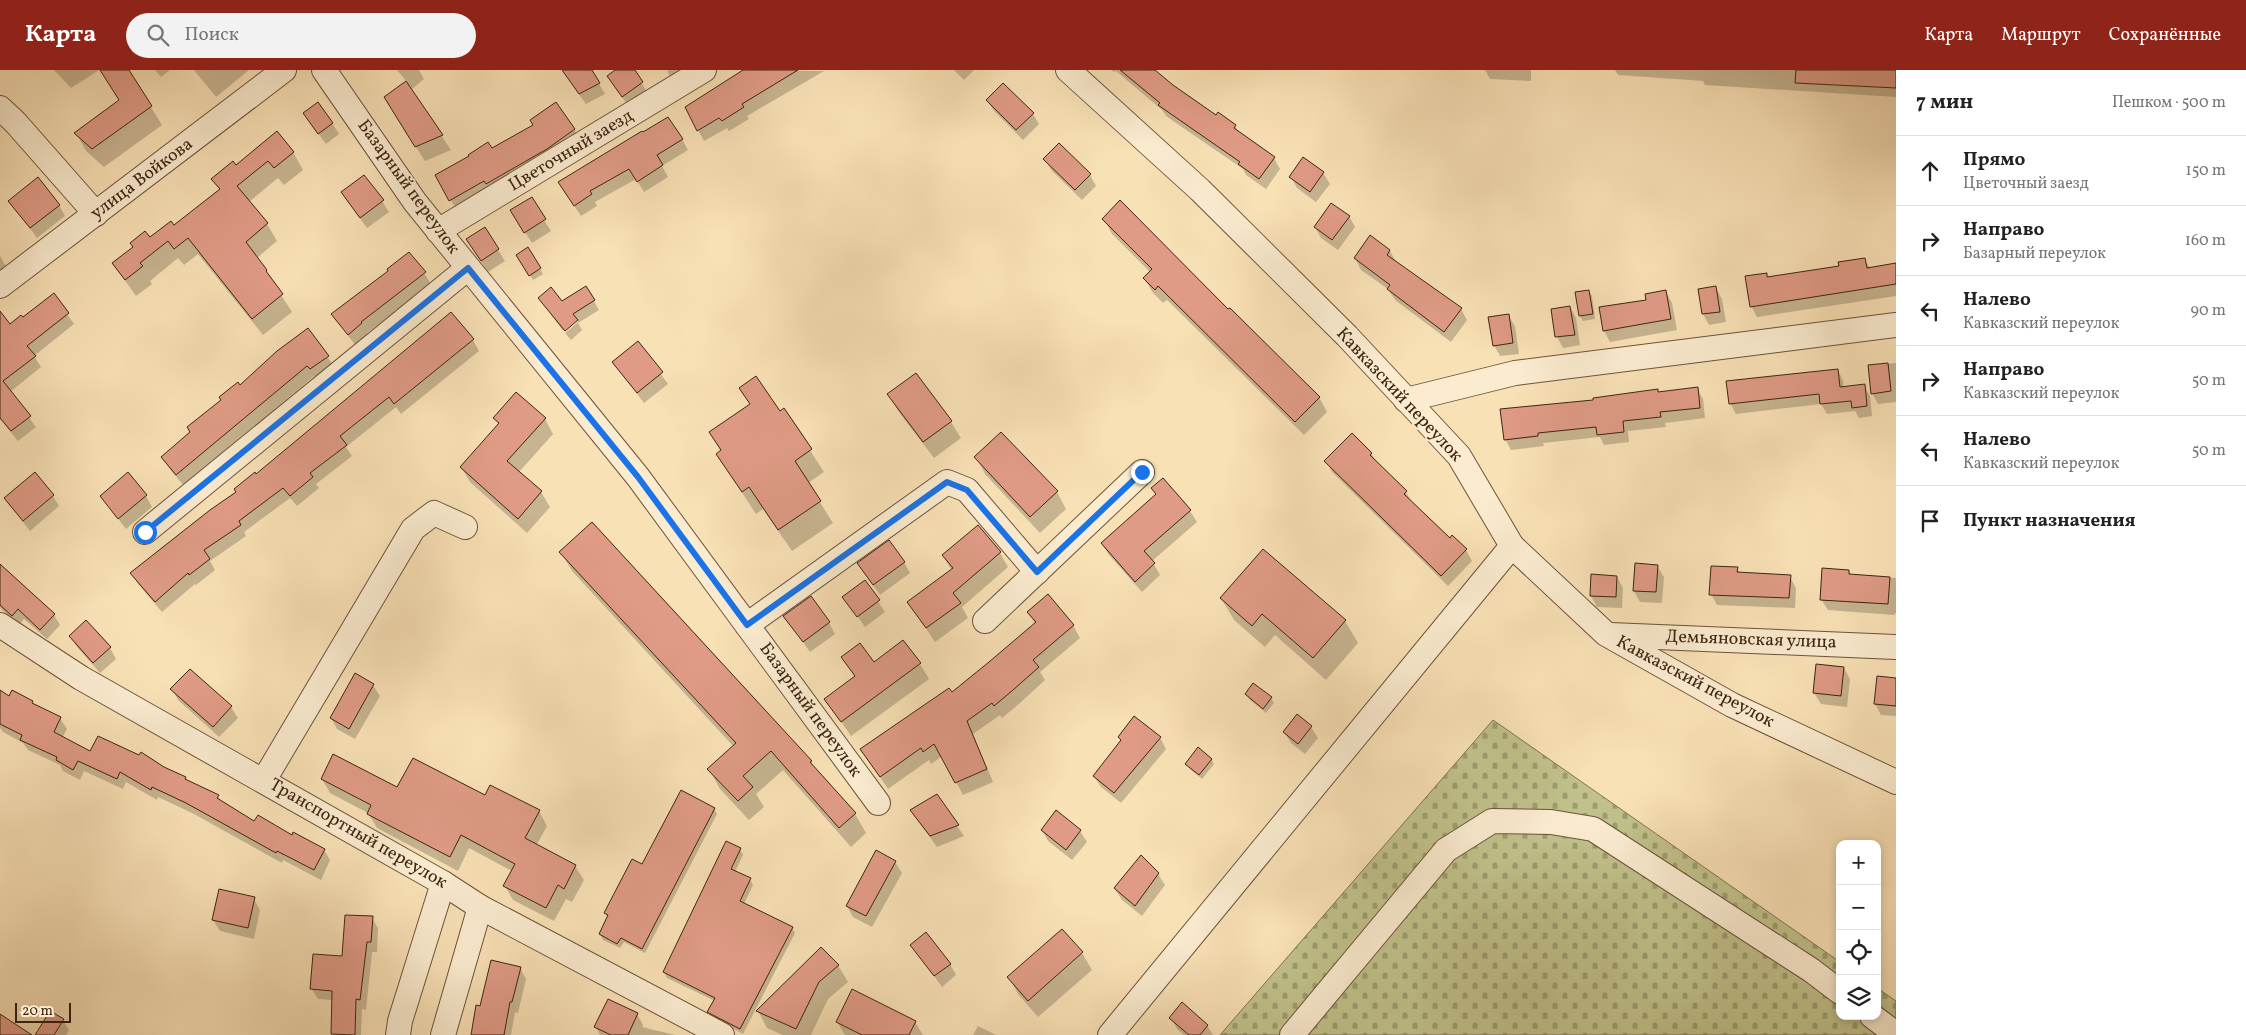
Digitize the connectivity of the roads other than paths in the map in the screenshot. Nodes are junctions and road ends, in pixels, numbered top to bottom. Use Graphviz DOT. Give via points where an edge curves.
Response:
graph roads {
  1 [pos="284,70"];
  2 [pos="324,70"];
  3 [pos="704,70"];
  4 [pos="1068,70"];
  5 [pos="0,108"];
  6 [pos="96,214"];
  7 [pos="438,231"];
  8 [pos="468,268"];
  9 [pos="0,286"];
  10 [pos="1896,325"];
  11 [pos="1406,400"];
  12 [pos="1142,472"];
  13 [pos="465,526"];
  14 [pos="145,532"];
  15 [pos="1512,546"];
  16 [pos="1037,572"];
  17 [pos="985,621"];
  18 [pos="0,625"];
  19 [pos="747,625"];
  20 [pos="1606,634"];
  21 [pos="1896,647"];
  22 [pos="264,780"];
  23 [pos="1896,782"];
  24 [pos="878,803"];
  25 [pos="443,882"];
  26 [pos="480,907"];
  27 [pos="1836,989"];
  28 [pos="1877,1020"];
  29 [pos="1896,1034"];
  30 [pos="398,1035"];
  31 [pos="443,1035"];
  32 [pos="722,1035"];
  33 [pos="1110,1035"];
  34 [pos="1292,1035"];
  1 -- 6 [label="street, улица Войкова"];
  2 -- 7 [label="street, Базарный переулок"];
  3 -- 7 [label="street, Цветочный заезд"];
  4 -- 11 [label="street, Кавказский переулок" via="1200,190 1347,336"];
  5 -- 6 [label="street"];
  6 -- 9 [label="street, улица Войкова"];
  7 -- 8 [label="street, Базарный переулок"];
  8 -- 14 [label="street"];
  8 -- 19 [label="street, Базарный переулок" via="638,477"];
  10 -- 11 [label="street" via="1515,373"];
  11 -- 15 [label="street, Кавказский переулок" via="1459,456"];
  12 -- 16 [label="street"];
  13 -- 22 [label="street" via="434,512 413,529"];
  15 -- 20 [label="street, Кавказский переулок"];
  15 -- 33 [label="street"];
  16 -- 17 [label="street"];
  16 -- 19 [label="street" via="967,490 947,482"];
  18 -- 22 [label="street, Транспортный переулок" via="81,678"];
  19 -- 24 [label="street, Базарный переулок"];
  20 -- 21 [label="street, Демьяновская улица"];
  20 -- 23 [label="street, Кавказский переулок" via="1732,704"];
  22 -- 25 [label="street, Транспортный переулок"];
  25 -- 26 [label="street, Транспортный переулок"];
  25 -- 30 [label="street"];
  26 -- 31 [label="street"];
  26 -- 32 [label="street, Транспортный переулок"];
  27 -- 34 [label="street" via="1593,829 1551,822 1492,821 1446,850"];
  28 -- 29 [label="street"];
}
